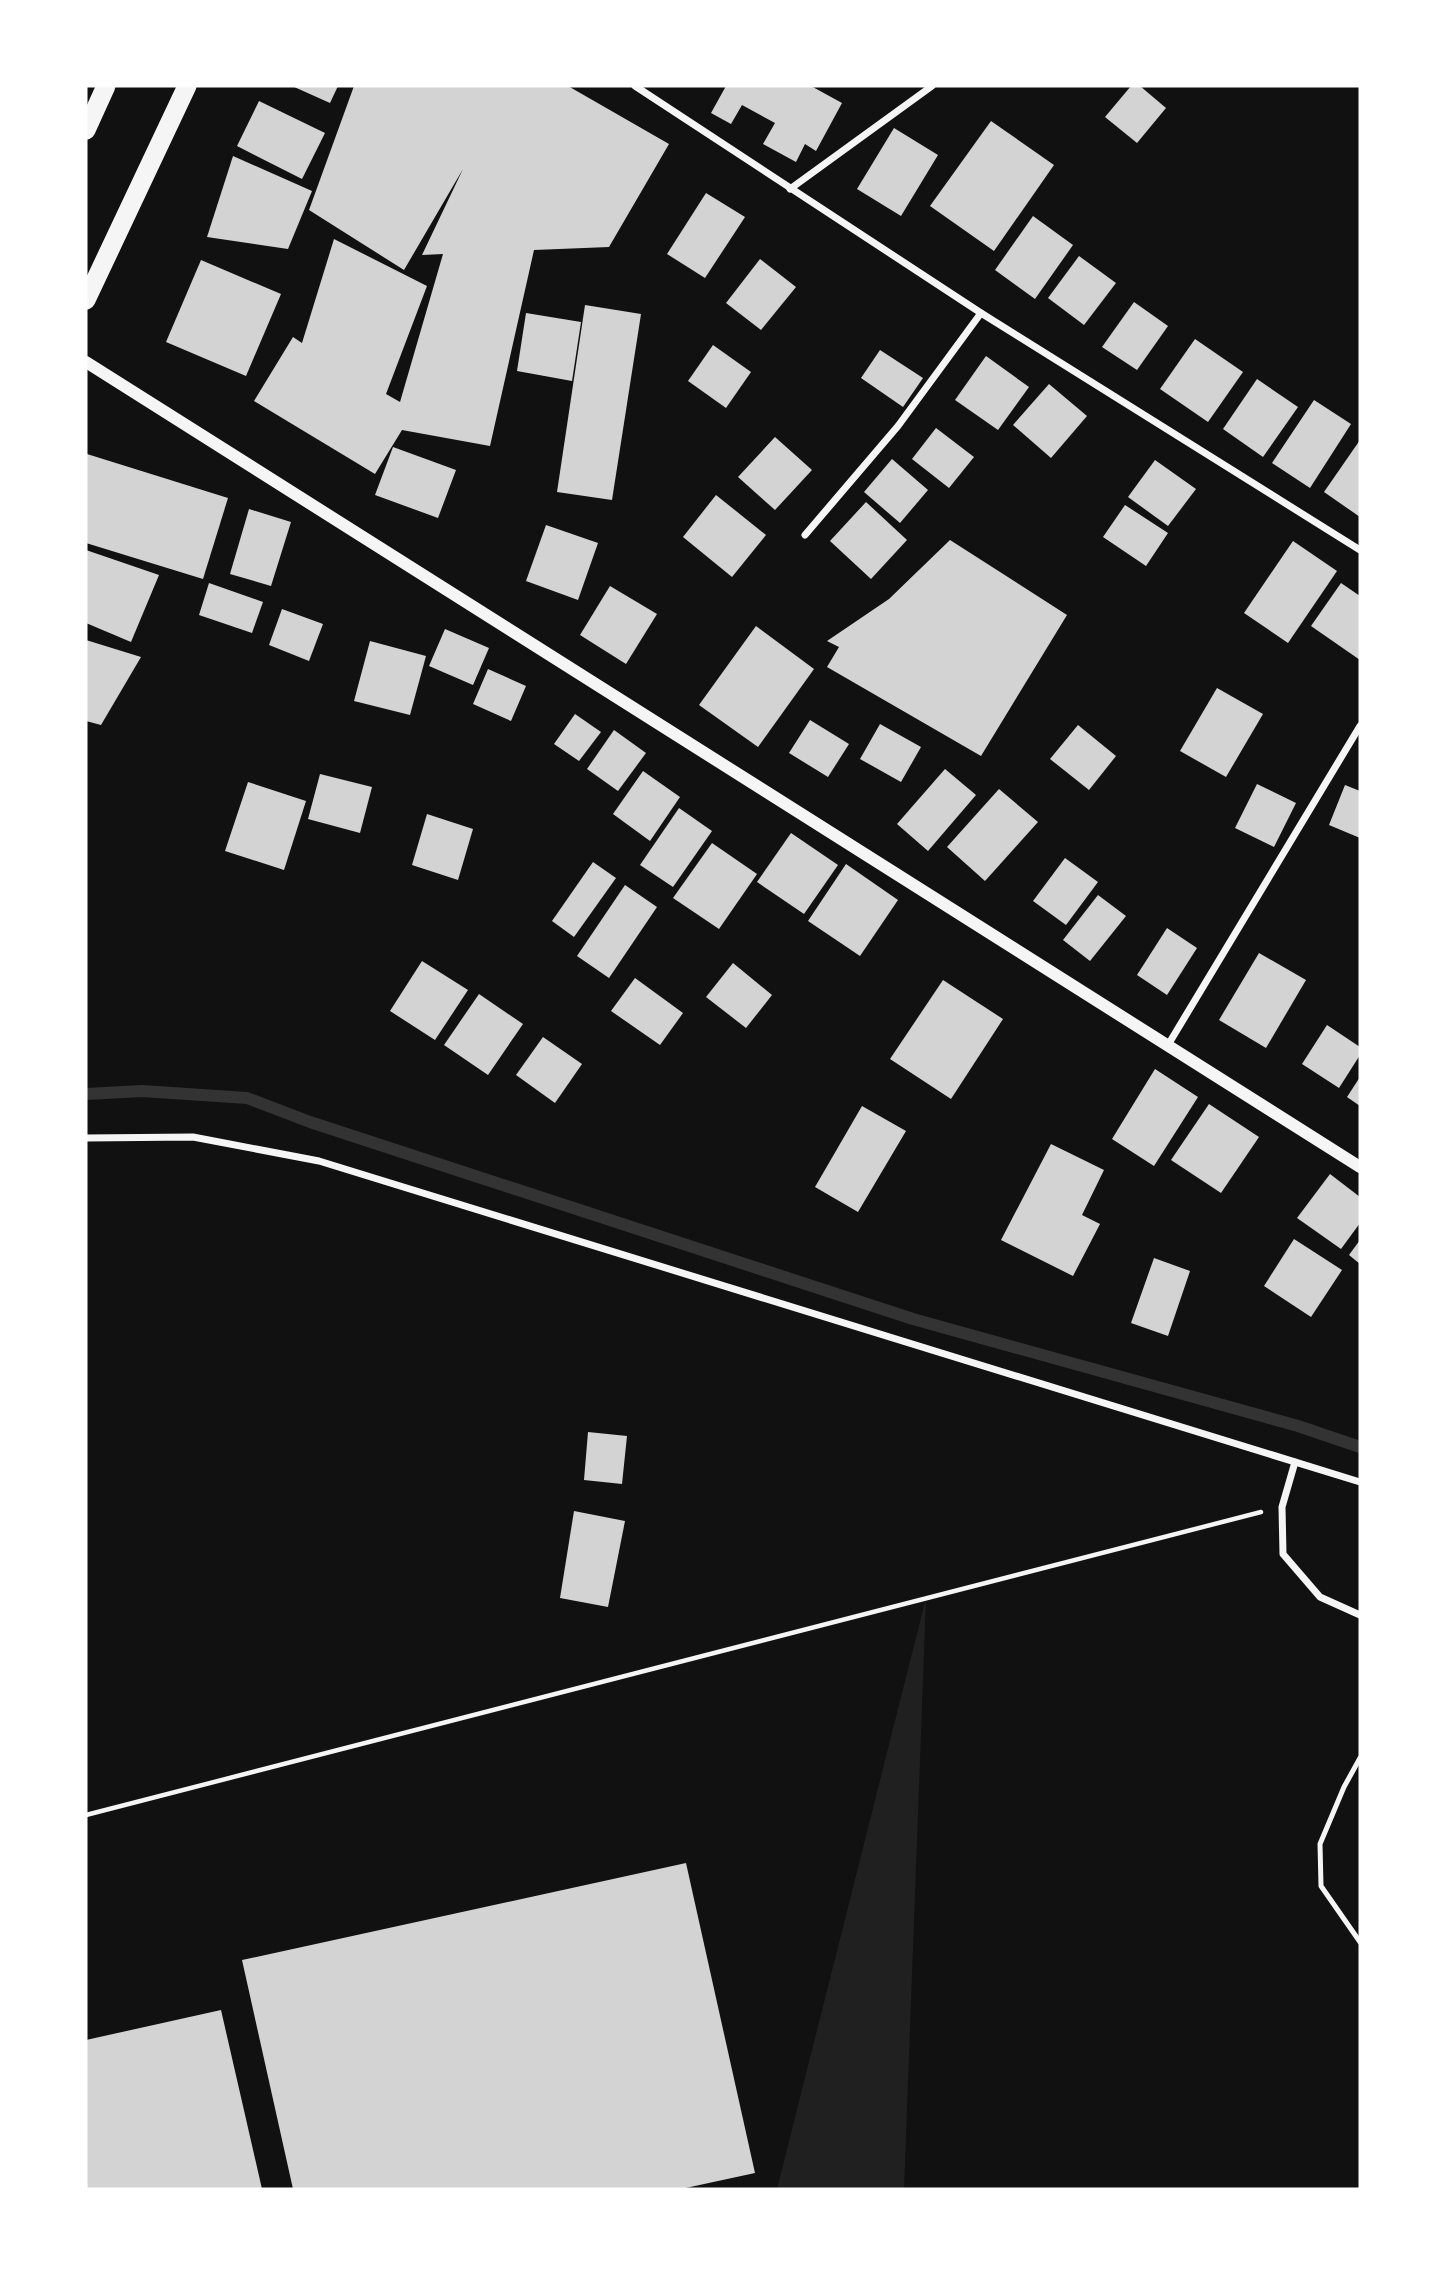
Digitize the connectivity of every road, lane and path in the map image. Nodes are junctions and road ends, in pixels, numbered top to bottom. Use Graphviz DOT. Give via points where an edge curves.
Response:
graph roads {
  1 [pos="106,86"];
  2 [pos="187,86"];
  3 [pos="635,86"];
  4 [pos="932,86"];
  5 [pos="86,130"];
  6 [pos="790,189"];
  7 [pos="86,300"];
  8 [pos="981,313"];
  9 [pos="86,362"];
  10 [pos="805,535"];
  11 [pos="1360,550"];
  12 [pos="1360,726"];
  13 [pos="1168,1045"];
  14 [pos="86,1138"];
  15 [pos="1360,1167"];
  16 [pos="1295,1462"];
  17 [pos="1360,1482"];
  18 [pos="1282,1507"];
  19 [pos="1360,1615"];
  20 [pos="1360,1758"];
  21 [pos="86,1815"];
  22 [pos="1360,1942"];
  1 -- 5 [label="highway"];
  2 -- 7 [label="highway"];
  3 -- 6 [label="street"];
  4 -- 6 [label="street"];
  6 -- 8 [label="street"];
  8 -- 10 [label="street" via="898,426"];
  8 -- 11 [label="street"];
  9 -- 13 [label="street"];
  12 -- 13 [label="street"];
  13 -- 15 [label="street"];
  14 -- 16 [label="street" via="193,1137 318,1161"];
  16 -- 17 [label="street"];
  16 -- 18 [label="street"];
  18 -- 19 [label="street" via="1283,1554 1320,1597"];
  18 -- 21 [label="path"];
  20 -- 22 [label="lane" via="1320,1844 1321,1886"];
}
